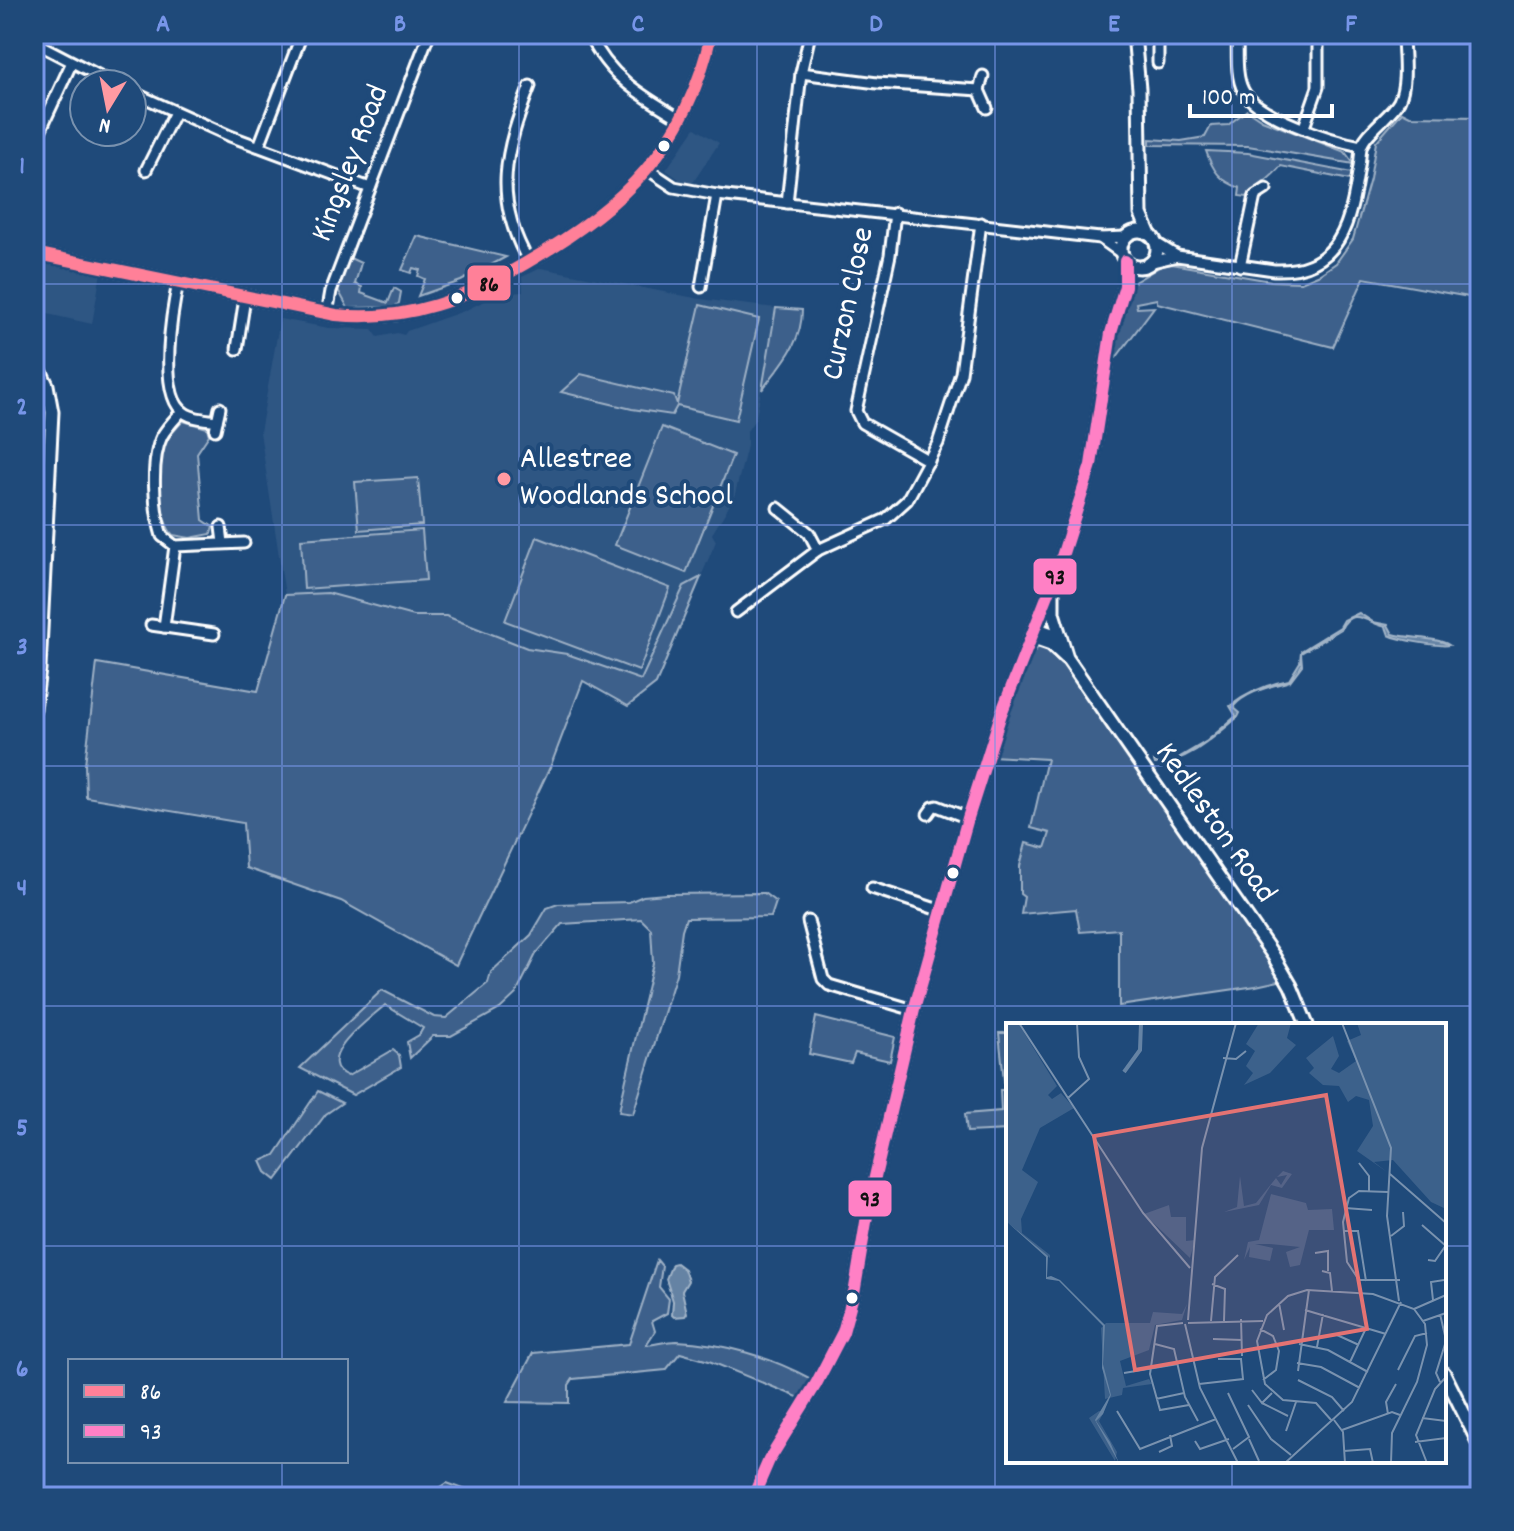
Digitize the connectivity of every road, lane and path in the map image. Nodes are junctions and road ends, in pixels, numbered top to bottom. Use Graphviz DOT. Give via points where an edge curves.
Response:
graph roads {
  1 [pos="302,34"];
  2 [pos="429,34"];
  3 [pos="589,34"];
  4 [pos="711,34"];
  5 [pos="810,34"];
  6 [pos="1134,34"];
  7 [pos="1158,34"];
  8 [pos="1237,34"];
  9 [pos="1318,34"];
  10 [pos="1403,34"];
  11 [pos="34,42"];
  12 [pos="72,62"];
  13 [pos="1158,63"];
  14 [pos="84,68"];
  15 [pos="801,73"];
  16 [pos="983,76"];
  17 [pos="530,86"];
  18 [pos="979,90"];
  19 [pos="148,99"];
  20 [pos="987,108"];
  21 [pos="175,112"];
  22 [pos="681,119"];
  23 [pos="1304,127"];
  24 [pos="34,144"];
  25 [pos="259,146"];
  26 [pos="1361,146"];
  27 [pos="647,169"];
  28 [pos="146,170"];
  29 [pos="370,188"];
  30 [pos="1266,189"];
  31 [pos="717,195"];
  32 [pos="1239,202"];
  33 [pos="787,203"];
  34 [pos="1252,204"];
  35 [pos="895,213"];
  36 [pos="1141,214"];
  37 [pos="981,223"];
  38 [pos="1128,235"];
  39 [pos="1100,238"];
  40 [pos="1153,239"];
  41 [pos="34,253"];
  42 [pos="1177,256"];
  43 [pos="1123,257"];
  44 [pos="529,262"];
  45 [pos="1147,264"];
  46 [pos="1240,266"];
  47 [pos="700,280"];
  48 [pos="178,283"];
  49 [pos="1125,286"];
  50 [pos="245,298"];
  51 [pos="327,314"];
  52 [pos="237,349"];
  53 [pos="34,358"];
  54 [pos="220,408"];
  55 [pos="182,411"];
  56 [pos="929,461"];
  57 [pos="778,508"];
  58 [pos="790,519"];
  59 [pos="221,527"];
  60 [pos="781,528"];
  61 [pos="223,543"];
  62 [pos="244,543"];
  63 [pos="175,546"];
  64 [pos="818,550"];
  65 [pos="1053,582"];
  66 [pos="756,583"];
  67 [pos="762,592"];
  68 [pos="736,612"];
  69 [pos="151,625"];
  70 [pos="164,627"];
  71 [pos="1033,632"];
  72 [pos="214,634"];
  73 [pos="1060,637"];
  74 [pos="37,651"];
  75 [pos="1067,658"];
  76 [pos="34,709"];
  77 [pos="928,814"];
  78 [pos="968,818"];
  79 [pos="872,888"];
  80 [pos="942,911"];
  81 [pos="808,921"];
  82 [pos="914,1010"];
  83 [pos="1306,1023"];
  84 [pos="1446,1377"];
  85 [pos="1480,1446"];
  86 [pos="753,1497"];
  1 -- 25 [label="street"];
  2 -- 29 [label="street, Kingsley Road"];
  3 -- 22 [label="street" via="619,79"];
  4 -- 22 [label="street"];
  5 -- 15 [label="street"];
  6 -- 36 [label="street"];
  7 -- 13 [label="street"];
  8 -- 23 [label="street" via="1239,81 1248,98 1270,114"];
  9 -- 23 [label="street" via="1318,87"];
  10 -- 26 [label="street" via="1400,99"];
  11 -- 12 [label="street"];
  12 -- 14 [label="street"];
  12 -- 24 [label="street"];
  15 -- 18 [label="street"];
  15 -- 33 [label="street"];
  16 -- 18 [label="street"];
  17 -- 44 [label="street" via="513,139 505,189 511,224"];
  18 -- 20 [label="street"];
  19 -- 21 [label="street"];
  21 -- 25 [label="street"];
  21 -- 28 [label="street"];
  22 -- 27 [label="street"];
  23 -- 26 [label="street"];
  25 -- 29 [label="street"];
  26 -- 46 [label="street" via="1348,221 1329,254 1290,271"];
  27 -- 31 [label="street" via="674,187"];
  27 -- 44 [label="street" via="595,220"];
  29 -- 51 [label="street, Kingsley Road"];
  30 -- 34 [label="street"];
  31 -- 33 [label="street"];
  31 -- 47 [label="street"];
  32 -- 34 [label="street"];
  33 -- 35 [label="street"];
  34 -- 46 [label="street"];
  35 -- 37 [label="street"];
  35 -- 56 [label="street, Curzon Close" via="855,404 862,423"];
  36 -- 38 [label="street"];
  36 -- 40 [label="street"];
  37 -- 39 [label="street"];
  37 -- 56 [label="street" via="961,373"];
  38 -- 39 [label="street"];
  38 -- 40 [label="street" via="1138,231"];
  38 -- 43 [label="street"];
  39 -- 43 [label="street"];
  40 -- 42 [label="street"];
  40 -- 45 [label="street" via="1157,254"];
  41 -- 48 [label="street"];
  42 -- 45 [label="street"];
  42 -- 46 [label="street"];
  43 -- 45 [label="street" via="1133,266"];
  43 -- 49 [label="street, Kedleston Road"];
  44 -- 51 [label="street" via="430,308 378,316"];
  45 -- 49 [label="street, Kedleston Road"];
  48 -- 50 [label="street"];
  48 -- 55 [label="street" via="169,346 174,393"];
  49 -- 65 [label="street, Kedleston Road" via="1111,333 1091,465"];
  50 -- 51 [label="street"];
  50 -- 52 [label="street"];
  53 -- 74 [label="street" via="52,412"];
  54 -- 55 [label="street" via="216,426"];
  55 -- 63 [label="street" via="162,436 156,473 159,527"];
  56 -- 64 [label="street" via="894,514"];
  57 -- 58 [label="street"];
  58 -- 60 [label="street"];
  58 -- 64 [label="street" via="809,533"];
  59 -- 61 [label="street"];
  61 -- 62 [label="street"];
  61 -- 63 [label="street"];
  63 -- 70 [label="street"];
  64 -- 67 [label="street"];
  65 -- 71 [label="street, Kedleston Road"];
  65 -- 73 [label="street, Kedleston Road"];
  66 -- 67 [label="street"];
  67 -- 68 [label="street"];
  69 -- 70 [label="street"];
  70 -- 72 [label="street"];
  71 -- 73 [label="street"];
  71 -- 75 [label="street, Kedleston Road"];
  71 -- 78 [label="street"];
  73 -- 75 [label="street, Kedleston Road"];
  74 -- 76 [label="street"];
  75 -- 83 [label="street, Kedleston Road" via="1273,955"];
  77 -- 78 [label="street" via="937,806"];
  78 -- 80 [label="street"];
  79 -- 80 [label="street"];
  80 -- 82 [label="street"];
  81 -- 82 [label="street" via="829,985"];
  82 -- 86 [label="street" via="843,1332"];
  84 -- 85 [label="street"];
}
